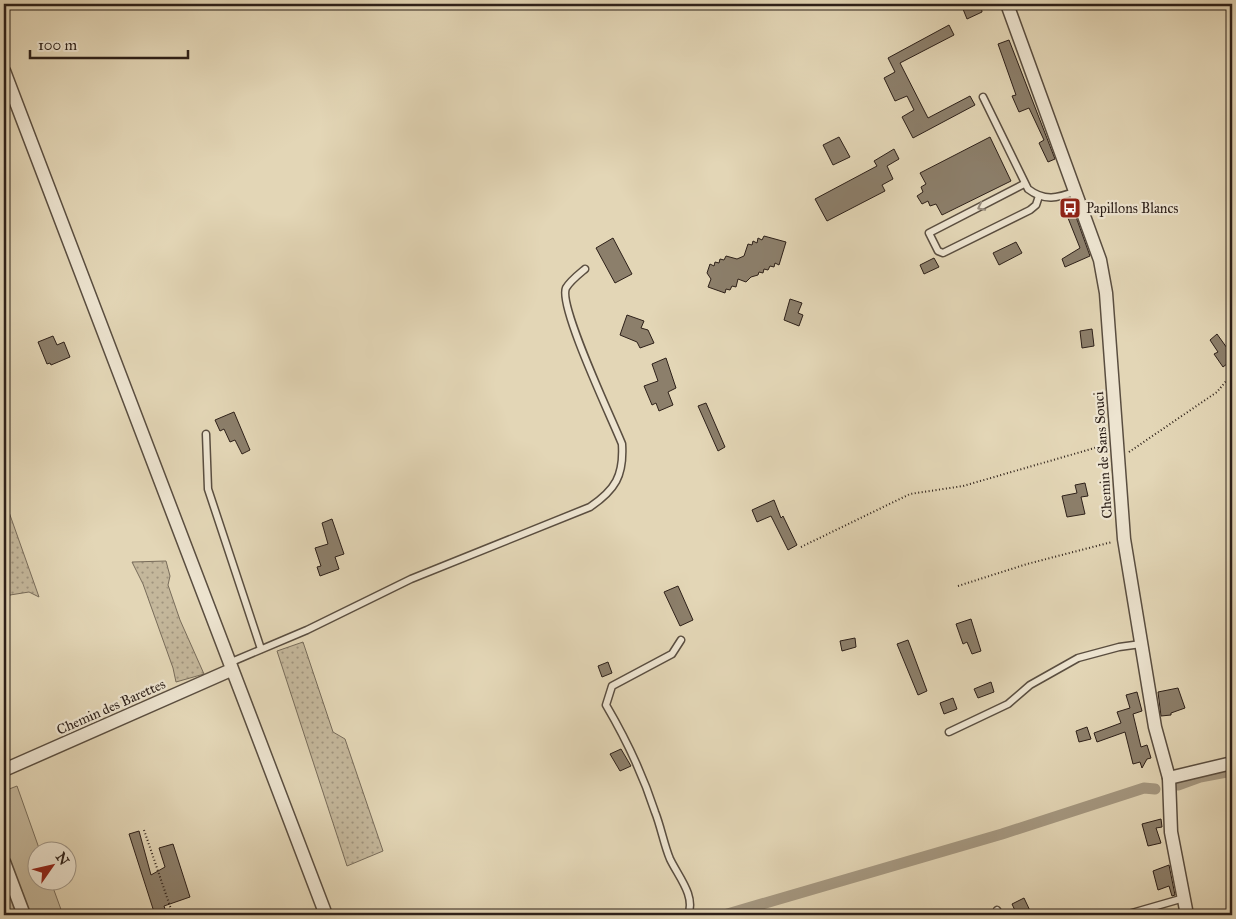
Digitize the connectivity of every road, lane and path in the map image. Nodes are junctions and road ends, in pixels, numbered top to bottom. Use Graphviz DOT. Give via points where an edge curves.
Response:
graph roads {
  1 [pos="1006,4"];
  2 [pos="4,71"];
  3 [pos="983,97"];
  4 [pos="1024,184"];
  5 [pos="1077,191"];
  6 [pos="1039,196"];
  7 [pos="585,269"];
  8 [pos="1232,374"];
  9 [pos="206,434"];
  10 [pos="1116,442"];
  11 [pos="1117,460"];
  12 [pos="1124,539"];
  13 [pos="801,547"];
  14 [pos="958,586"];
  15 [pos="681,640"];
  16 [pos="1141,644"];
  17 [pos="261,650"];
  18 [pos="230,667"];
  19 [pos="949,732"];
  20 [pos="1232,763"];
  21 [pos="4,770"];
  22 [pos="1169,778"];
  23 [pos="144,830"];
  24 [pos="4,862"];
  25 [pos="1184,898"];
  26 [pos="24,915"];
  27 [pos="174,915"];
  28 [pos="326,915"];
  29 [pos="688,915"];
  30 [pos="1125,915"];
  31 [pos="1186,915"];
  1 -- 5 [label="street, Chemin de Sans Souci"];
  2 -- 18 [label="street"];
  3 -- 4 [label="lane"];
  4 -- 6 [label="lane"];
  4 -- 6 [label="lane, one-way" via="929,233 938,251 943,253 1030,210"];
  5 -- 6 [label="lane" via="1052,200"];
  5 -- 10 [label="street, Chemin de Sans Souci" via="1100,260 1106,293"];
  7 -- 17 [label="lane" via="566,288 565,297 571,321 622,444 623,460 618,480 607,496 590,507 411,579"];
  8 -- 11 [label="path" via="1217,392"];
  9 -- 17 [label="lane" via="208,489"];
  10 -- 11 [label="street, Chemin de Sans Souci"];
  10 -- 13 [label="path" via="964,486 910,494"];
  11 -- 12 [label="street, Chemin de Sans Souci"];
  12 -- 14 [label="path"];
  12 -- 16 [label="street, Chemin de Sans Souci"];
  15 -- 29 [label="lane" via="672,654 612,686 606,705 640,773 670,860 683,881 690,904"];
  16 -- 19 [label="lane" via="1078,658 1030,685 1008,704"];
  16 -- 22 [label="street, Chemin de Sans Souci" via="1155,728"];
  17 -- 18 [label="lane"];
  18 -- 21 [label="street, Chemin des Barettes"];
  18 -- 28 [label="street"];
  20 -- 22 [label="street"];
  22 -- 25 [label="street, Chemin de Sans Souci" via="1171,832"];
  23 -- 27 [label="path"];
  24 -- 26 [label="street"];
  25 -- 30 [label="lane"];
  25 -- 31 [label="street, Chemin de Sans Souci"];
}
